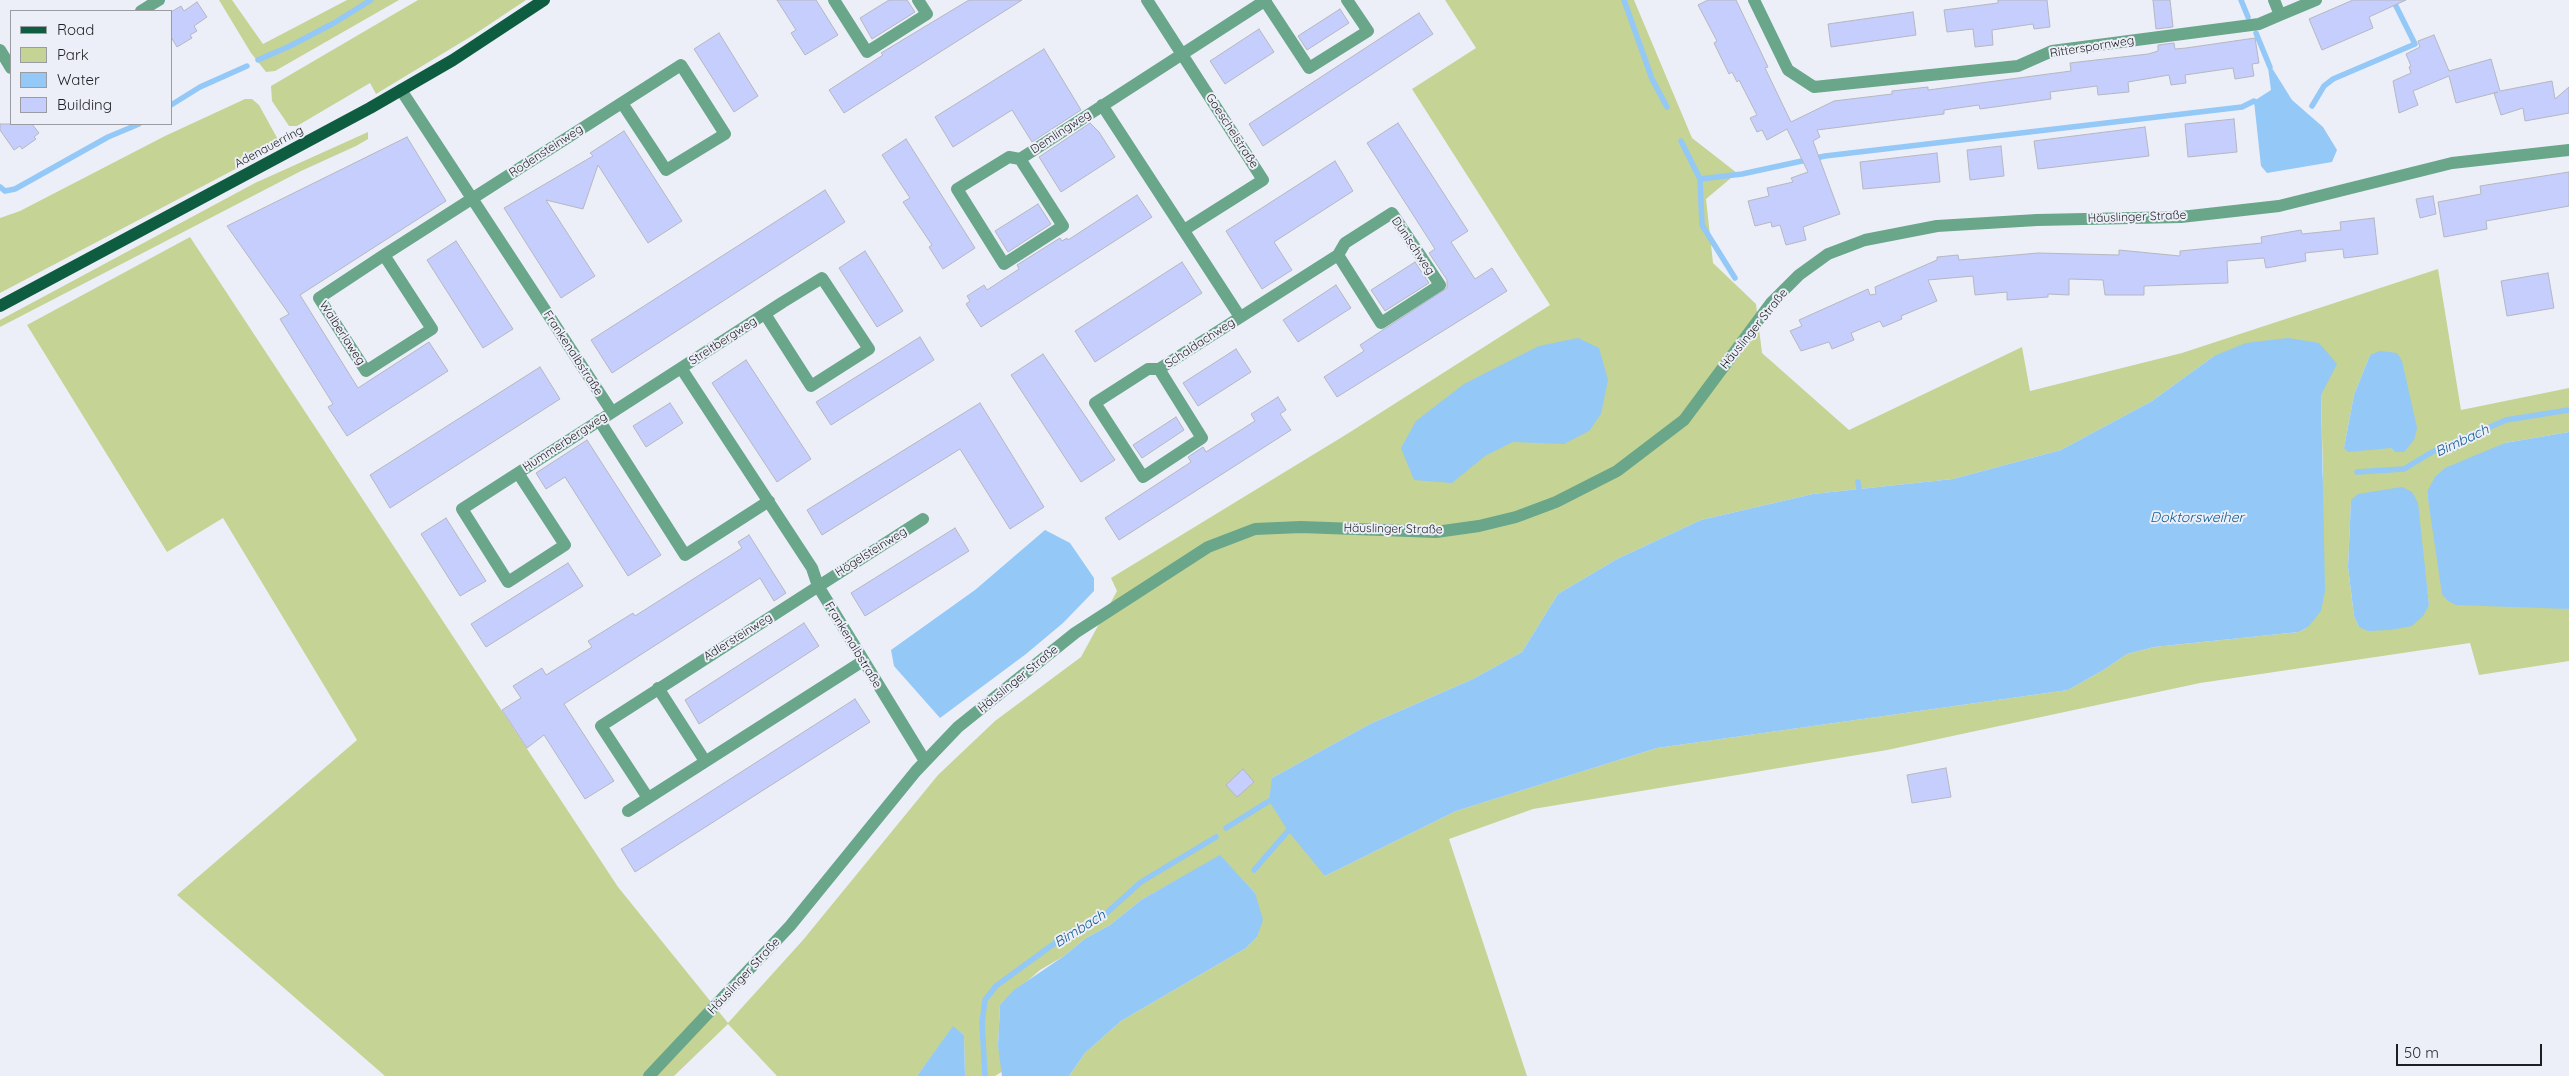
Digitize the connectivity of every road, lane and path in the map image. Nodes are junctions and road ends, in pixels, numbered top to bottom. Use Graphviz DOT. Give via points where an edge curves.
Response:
graph roads {
  1 [pos="158,0"];
  2 [pos="544,0"];
  3 [pos="834,0"];
  4 [pos="918,0"];
  5 [pos="1147,0"];
  6 [pos="1266,0"];
  7 [pos="1347,0"];
  8 [pos="1754,0"];
  9 [pos="2274,0"];
  10 [pos="2316,0"];
  11 [pos="143,10"];
  12 [pos="2280,15"];
  13 [pos="0,50"];
  14 [pos="1182,54"];
  15 [pos="10,66"];
  16 [pos="401,90"];
  17 [pos="622,103"];
  18 [pos="1102,105"];
  19 [pos="2569,150"];
  20 [pos="1020,159"];
  21 [pos="471,200"];
  22 [pos="1184,230"];
  23 [pos="384,255"];
  24 [pos="1338,255"];
  25 [pos="0,306"];
  26 [pos="765,314"];
  27 [pos="1241,316"];
  28 [pos="681,368"];
  29 [pos="1159,370"];
  30 [pos="612,412"];
  31 [pos="599,420"];
  32 [pos="518,472"];
  33 [pos="769,502"];
  34 [pos="923,519"];
  35 [pos="818,586"];
  36 [pos="863,661"];
  37 [pos="658,688"];
  38 [pos="705,761"];
  39 [pos="925,761"];
  40 [pos="648,798"];
  41 [pos="628,812"];
  42 [pos="649,1076"];
  1 -- 11 [label="street"];
  2 -- 16 [label="main road, Adenauerring" via="454,60"];
  3 -- 4 [label="street" via="867,52 927,14"];
  5 -- 14 [label="street, Goeschelstraße"];
  6 -- 7 [label="street" via="1309,68 1368,31"];
  6 -- 14 [label="street"];
  8 -- 12 [label="street, Ritterspornweg" via="1788,70 1814,87 2018,66 2052,51 2258,24"];
  9 -- 12 [label="street"];
  10 -- 12 [label="street, Ritterspornweg"];
  13 -- 15 [label="street"];
  14 -- 18 [label="street"];
  14 -- 22 [label="street, Goeschelstraße" via="1263,180"];
  16 -- 21 [label="street, Frankenalbstraße"];
  16 -- 25 [label="main road, Adenauerring"];
  17 -- 17 [label="street, Rodensteinweg" via="681,65 725,134 666,170"];
  17 -- 21 [label="street, Rodensteinweg"];
  18 -- 20 [label="street, Demlingweg"];
  18 -- 22 [label="street"];
  19 -- 39 [label="street, Häuslinger Straße" via="2452,162 2280,206 2181,217 1937,226 1865,240 1828,254 1799,275 1771,303 1684,420 1617,471 1556,502 1516,517 1478,526 1436,532 1301,527 1255,529 1208,547 1075,633 958,727"];
  20 -- 20 [label="street, Demlingweg" via="1063,226 1004,264 957,190 1009,156"];
  21 -- 23 [label="street, Walberlaweg"];
  21 -- 30 [label="street, Frankenalbstraße"];
  22 -- 27 [label="street"];
  23 -- 23 [label="street, Walberlaweg" via="432,329 366,370 319,298"];
  24 -- 24 [label="street, Dünischweg" via="1345,243 1392,213 1440,285 1381,323"];
  24 -- 27 [label="street, Dünischweg"];
  26 -- 26 [label="street, Streitbergweg" via="822,278 869,349 811,386"];
  26 -- 28 [label="street, Streitbergweg"];
  27 -- 29 [label="street, Schaldachweg"];
  28 -- 30 [label="street"];
  28 -- 33 [label="street, Frankenalbstraße"];
  29 -- 29 [label="street, Schaldachweg" via="1202,438 1143,477 1095,403 1148,369"];
  30 -- 31 [label="street, Hummerbergweg"];
  31 -- 32 [label="street, Hummerbergweg"];
  31 -- 33 [label="street" via="685,554"];
  32 -- 32 [label="street, Hummerbergweg" via="565,544 508,582 462,509"];
  33 -- 35 [label="street, Frankenalbstraße" via="812,568"];
  34 -- 35 [label="street, Högelsteinweg"];
  35 -- 36 [label="street, Frankenalbstraße"];
  35 -- 37 [label="street, Adlersteinweg"];
  36 -- 38 [label="street"];
  36 -- 39 [label="street, Frankenalbstraße"];
  37 -- 38 [label="street"];
  37 -- 40 [label="street, Adlersteinweg" via="601,726"];
  38 -- 40 [label="street"];
  39 -- 42 [label="street, Häuslinger Straße" via="790,926"];
  40 -- 41 [label="street"];
}
